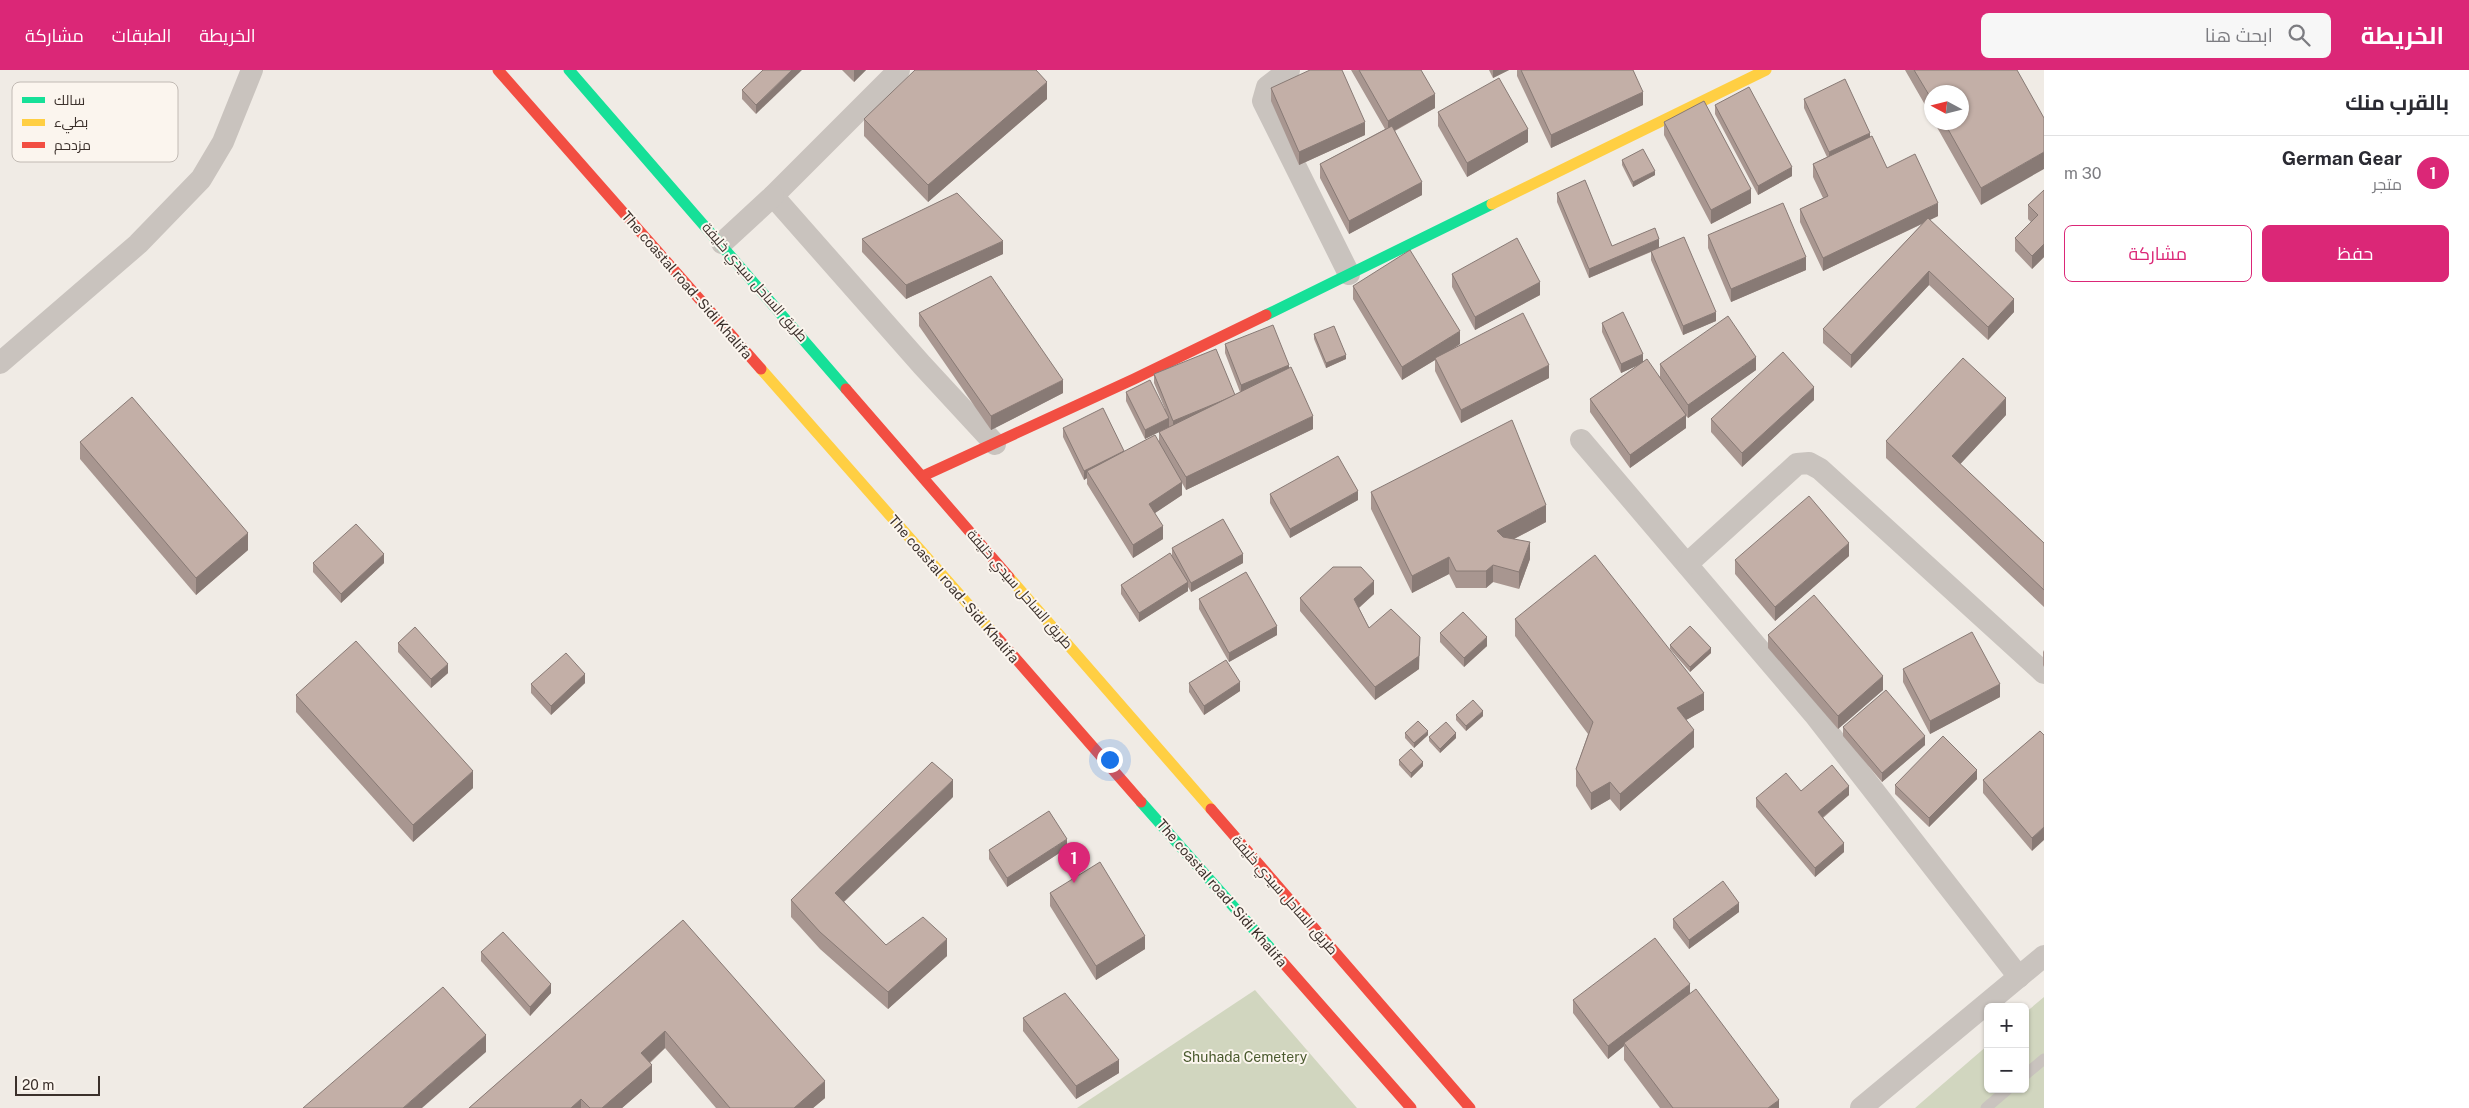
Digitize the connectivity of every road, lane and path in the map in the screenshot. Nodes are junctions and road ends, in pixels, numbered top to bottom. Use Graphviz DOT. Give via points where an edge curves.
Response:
graph roads {
  1 [pos="252,70"];
  2 [pos="498,70"];
  3 [pos="569,70"];
  4 [pos="899,70"];
  5 [pos="1289,70"];
  6 [pos="1766,70"];
  7 [pos="773,196"];
  8 [pos="722,243"];
  9 [pos="1349,274"];
  10 [pos="0,363"];
  11 [pos="1581,440"];
  12 [pos="996,444"];
  13 [pos="923,476"];
  14 [pos="1687,564"];
  15 [pos="2044,674"];
  16 [pos="2044,956"];
  17 [pos="2019,977"];
  18 [pos="2044,1059"];
  19 [pos="2029,1072"];
  20 [pos="2003,1093"];
  21 [pos="1410,1108"];
  22 [pos="1470,1108"];
  23 [pos="1861,1108"];
  24 [pos="1986,1108"];
  1 -- 10 [label="street" via="223,142 201,179 138,244"];
  2 -- 21 [label="main road, The coastal road - Sidi Khalifa"];
  3 -- 8 [label="main road, طريق الساحل سيدي خليفة"];
  4 -- 7 [label="street"];
  5 -- 9 [label="street" via="1267,87 1264,101"];
  6 -- 9 [label="main road"];
  7 -- 8 [label="street"];
  7 -- 12 [label="street"];
  8 -- 13 [label="main road, طريق الساحل سيدي خليفة"];
  9 -- 12 [label="main road"];
  11 -- 14 [label="street"];
  12 -- 13 [label="main road"];
  13 -- 22 [label="main road, طريق الساحل سيدي خليفة"];
  14 -- 15 [label="street" via="1797,464 1808,463 1820,469"];
  14 -- 17 [label="street" via="1814,714"];
  16 -- 17 [label="street"];
  17 -- 23 [label="street"];
  18 -- 19 [label="lane"];
  20 -- 24 [label="lane"];
}
